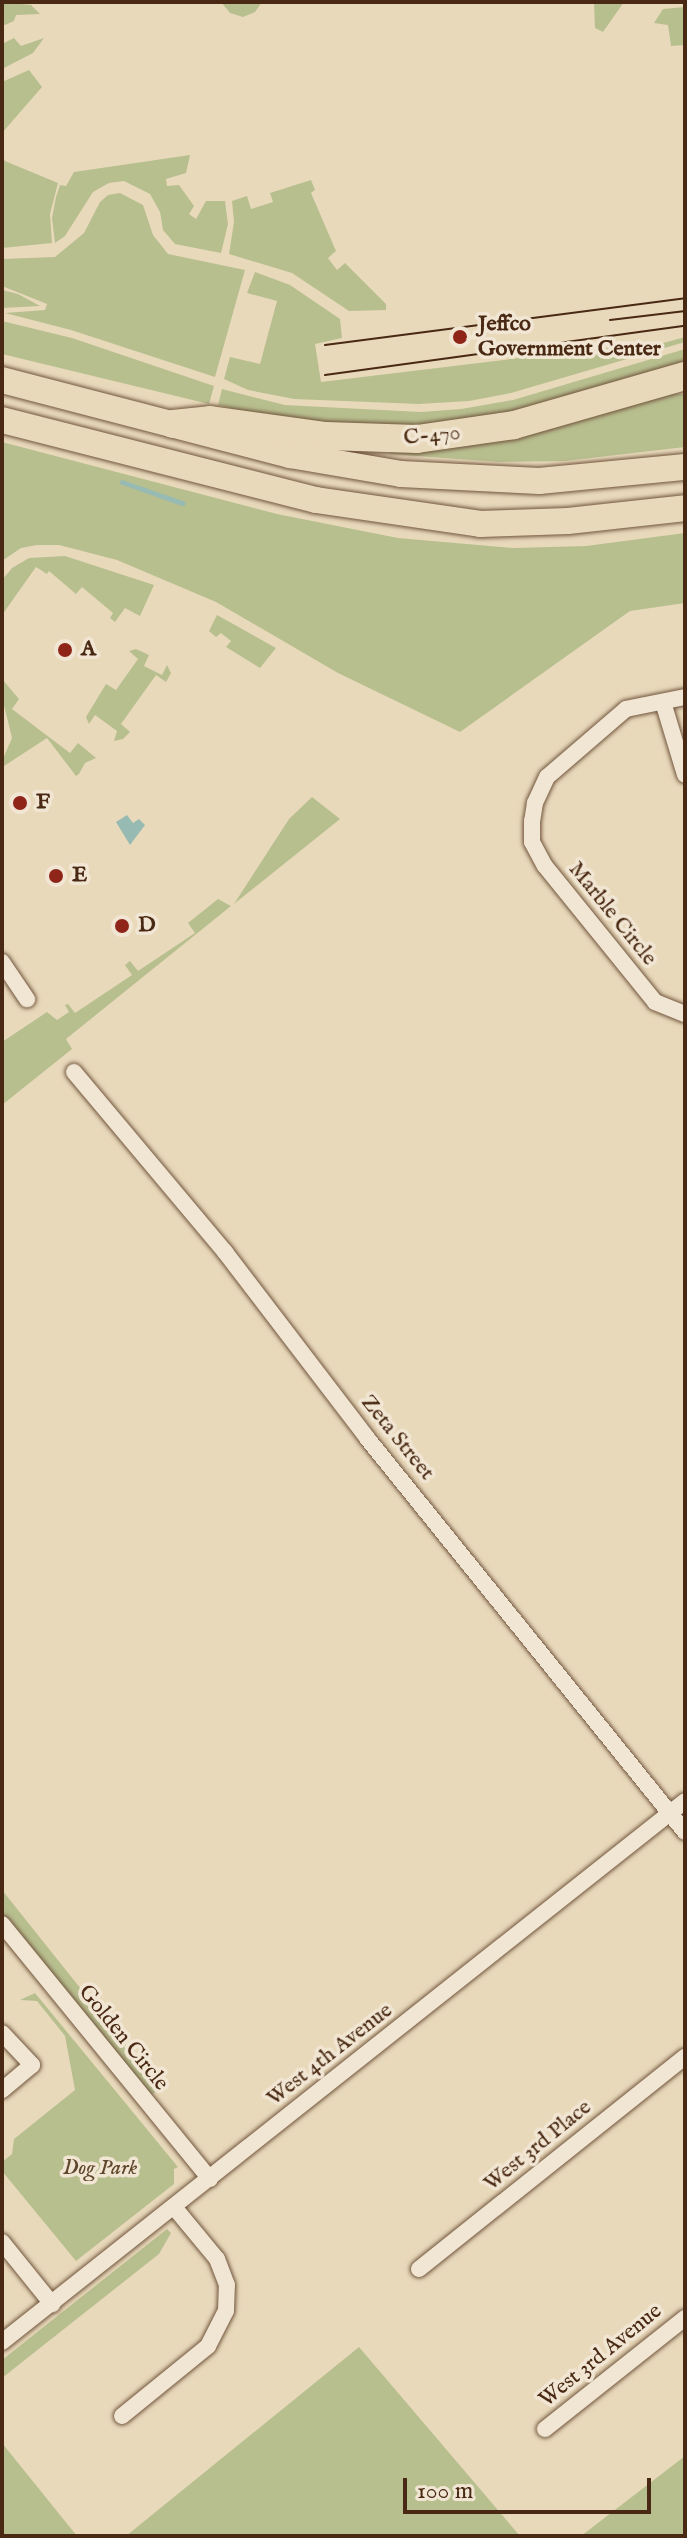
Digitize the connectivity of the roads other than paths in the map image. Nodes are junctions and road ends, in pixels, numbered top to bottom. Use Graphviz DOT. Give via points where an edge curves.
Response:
graph roads {
  1 [pos="685,376"];
  2 [pos="2,380"];
  3 [pos="2,420"];
  4 [pos="173,424"];
  5 [pos="685,467"];
  6 [pos="685,508"];
  7 [pos="685,697"];
  8 [pos="663,702"];
  9 [pos="685,775"];
  10 [pos="2,962"];
  11 [pos="27,999"];
  12 [pos="685,1014"];
  13 [pos="74,1072"];
  14 [pos="685,1801"];
  15 [pos="670,1814"];
  16 [pos="685,1832"];
  17 [pos="2,1924"];
  18 [pos="2,2033"];
  19 [pos="685,2057"];
  20 [pos="2,2090"];
  21 [pos="210,2179"];
  22 [pos="174,2207"];
  23 [pos="5,2253"];
  24 [pos="419,2269"];
  25 [pos="52,2304"];
  26 [pos="685,2318"];
  27 [pos="2,2342"];
  28 [pos="122,2416"];
  29 [pos="545,2429"];
  1 -- 4 [label="highway, C-470" via="514,425 417,439 326,436 210,420"];
  2 -- 4 [label="highway"];
  3 -- 6 [label="highway" via="316,500 480,524"];
  4 -- 5 [label="highway" via="290,455 416,475 539,481"];
  7 -- 8 [label="street"];
  8 -- 9 [label="street"];
  8 -- 12 [label="street, Marble Circle" via="626,709 547,777 535,803 532,842 545,866 655,1002"];
  10 -- 11 [label="street"];
  13 -- 15 [label="street, Zeta Street" via="225,1252 367,1438"];
  14 -- 15 [label="street, West 4th Avenue"];
  15 -- 16 [label="street, Zeta Street"];
  15 -- 21 [label="street, West 4th Avenue"];
  17 -- 21 [label="street, Golden Circle"];
  18 -- 20 [label="street" via="32,2065"];
  19 -- 24 [label="street, West 3rd Place"];
  21 -- 22 [label="street, West 4th Avenue"];
  22 -- 25 [label="street, West 4th Avenue"];
  22 -- 28 [label="street" via="217,2259 227,2285 226,2311 208,2346"];
  23 -- 25 [label="street"];
  25 -- 27 [label="street, West 4th Avenue"];
  26 -- 29 [label="street, West 3rd Avenue"];
}
